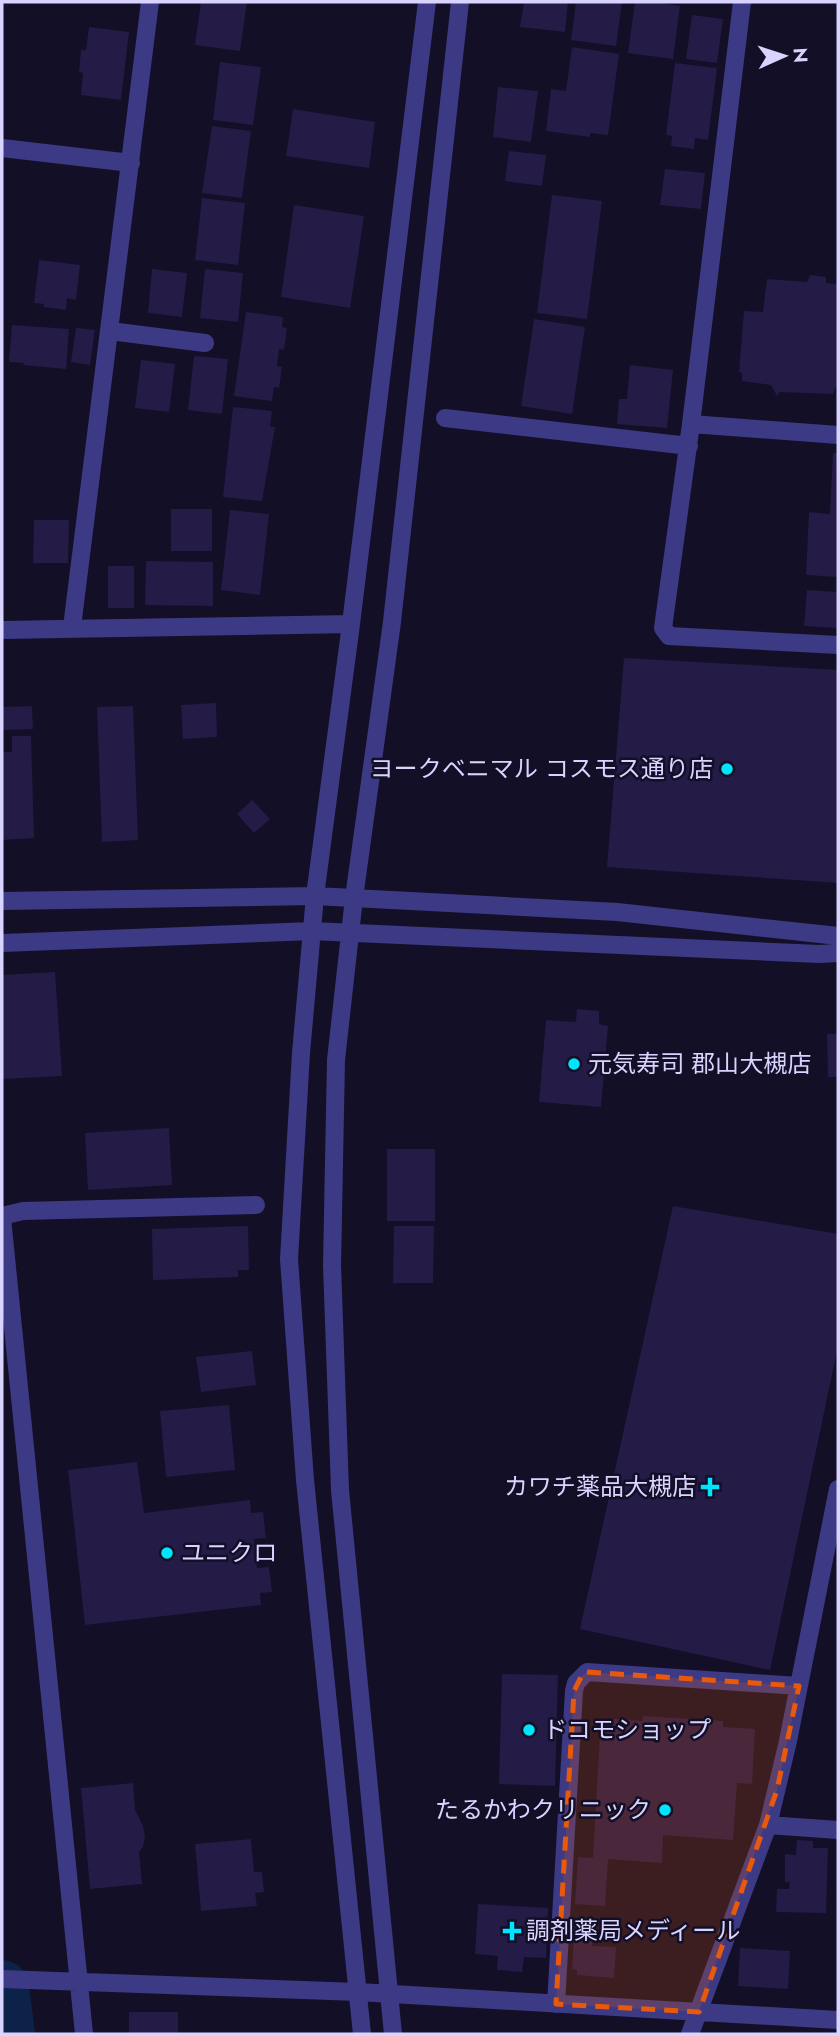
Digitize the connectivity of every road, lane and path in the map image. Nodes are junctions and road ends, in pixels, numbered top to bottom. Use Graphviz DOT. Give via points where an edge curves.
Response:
graph roads {
  1 [pos="150,2"];
  2 [pos="427,2"];
  3 [pos="460,2"];
  4 [pos="742,2"];
  5 [pos="2,148"];
  6 [pos="131,163"];
  7 [pos="110,331"];
  8 [pos="205,343"];
  9 [pos="445,418"];
  10 [pos="691,424"];
  11 [pos="838,435"];
  12 [pos="689,446"];
  13 [pos="351,624"];
  14 [pos="72,627"];
  15 [pos="2,629"];
  16 [pos="838,645"];
  17 [pos="315,896"];
  18 [pos="354,898"];
  19 [pos="2,901"];
  20 [pos="312,931"];
  21 [pos="350,933"];
  22 [pos="838,936"];
  23 [pos="2,943"];
  24 [pos="838,953"];
  25 [pos="256,1205"];
  26 [pos="2,1217"];
  27 [pos="838,1489"];
  28 [pos="799,1686"];
  29 [pos="768,1825"];
  30 [pos="838,1830"];
  31 [pos="2,1979"];
  32 [pos="72,1981"];
  33 [pos="358,1992"];
  34 [pos="389,1994"];
  35 [pos="556,2004"];
  36 [pos="699,2012"];
  37 [pos="838,2023"];
  38 [pos="84,2034"];
  39 [pos="362,2034"];
  40 [pos="393,2034"];
  41 [pos="690,2034"];
  42 [pos="838,2034"];
  1 -- 6 [label="street"];
  2 -- 13 [label="street"];
  3 -- 18 [label="street" via="392,622"];
  4 -- 10 [label="street"];
  5 -- 6 [label="street"];
  6 -- 7 [label="street"];
  7 -- 8 [label="street"];
  7 -- 14 [label="street"];
  9 -- 12 [label="street"];
  10 -- 11 [label="street"];
  10 -- 12 [label="street"];
  12 -- 16 [label="street" via="663,628 669,636"];
  13 -- 14 [label="street"];
  13 -- 17 [label="street"];
  14 -- 15 [label="street"];
  17 -- 18 [label="street"];
  17 -- 19 [label="street"];
  17 -- 20 [label="street"];
  18 -- 21 [label="street"];
  18 -- 22 [label="street" via="617,912"];
  20 -- 21 [label="street"];
  20 -- 23 [label="street"];
  20 -- 33 [label="street" via="289,1259 305,1480"];
  21 -- 24 [label="street"];
  21 -- 34 [label="street" via="335,1073 332,1265 339,1476"];
  25 -- 26 [label="street" via="23,1211"];
  26 -- 32 [label="street"];
  27 -- 28 [label="street"];
  28 -- 29 [label="street"];
  28 -- 35 [label="street" via="587,1672 581,1677 573,1691"];
  29 -- 30 [label="street"];
  29 -- 36 [label="street"];
  31 -- 32 [label="street"];
  32 -- 33 [label="street"];
  32 -- 38 [label="street"];
  33 -- 34 [label="street"];
  33 -- 39 [label="street"];
  34 -- 35 [label="street"];
  34 -- 40 [label="street"];
  35 -- 36 [label="street"];
  36 -- 37 [label="street"];
  36 -- 41 [label="street"];
  37 -- 42 [label="street"];
}
